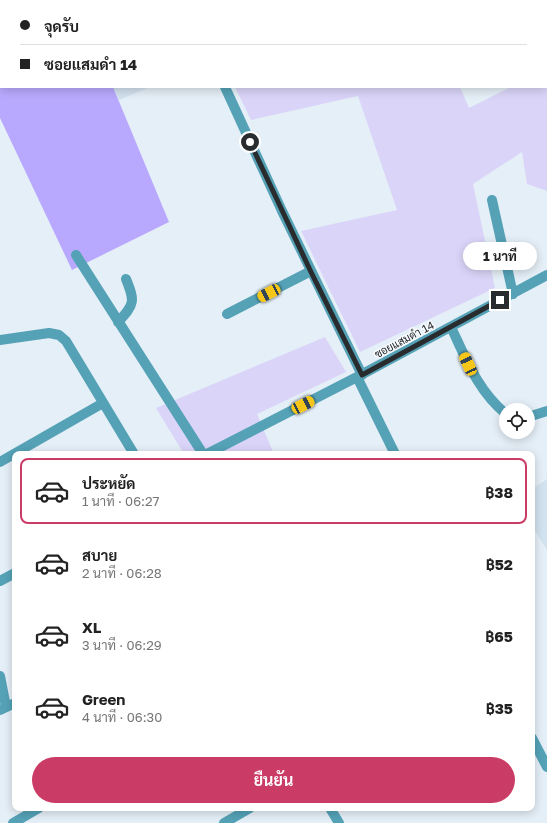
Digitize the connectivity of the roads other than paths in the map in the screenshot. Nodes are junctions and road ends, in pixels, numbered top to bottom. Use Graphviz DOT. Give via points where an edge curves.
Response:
graph roads {
  1 [pos="225,88"];
  2 [pos="492,200"];
  3 [pos="76,255"];
  4 [pos="311,272"];
  5 [pos="547,275"];
  6 [pos="126,279"];
  7 [pos="513,294"];
  8 [pos="227,314"];
  9 [pos="118,322"];
  10 [pos="451,326"];
  11 [pos="0,340"];
  12 [pos="360,376"];
  13 [pos="103,403"];
  14 [pos="499,407"];
  15 [pos="547,411"];
  16 [pos="535,415"];
  17 [pos="19,451"];
  18 [pos="132,451"];
  19 [pos="201,451"];
  20 [pos="213,451"];
  21 [pos="393,451"];
  22 [pos="12,455"];
  23 [pos="0,462"];
  24 [pos="12,575"];
  25 [pos="0,582"];
  26 [pos="0,676"];
  27 [pos="7,706"];
  28 [pos="535,744"];
  29 [pos="547,767"];
  30 [pos="34,811"];
  31 [pos="245,811"];
  32 [pos="332,811"];
  33 [pos="13,823"];
  34 [pos="224,823"];
  35 [pos="339,823"];
  1 -- 4 [label="street"];
  2 -- 7 [label="street"];
  3 -- 9 [label="street"];
  4 -- 8 [label="street"];
  4 -- 12 [label="street"];
  5 -- 7 [label="street, ซอยแสมดำ 14"];
  6 -- 9 [label="street" via="133,302"];
  7 -- 10 [label="street, ซอยแสมดำ 14"];
  9 -- 19 [label="street"];
  10 -- 12 [label="street, ซอยแสมดำ 14"];
  10 -- 14 [label="street" via="474,376"];
  11 -- 13 [label="street" via="43,333 59,335 66,341"];
  12 -- 20 [label="street, ซอยแสมดำ 14"];
  12 -- 21 [label="street"];
  13 -- 17 [label="street"];
  13 -- 18 [label="street"];
  15 -- 16 [label="street"];
  22 -- 23 [label="street"];
  24 -- 25 [label="street"];
  26 -- 27 [label="street"];
  28 -- 29 [label="street"];
  30 -- 33 [label="street"];
  31 -- 34 [label="street"];
  32 -- 35 [label="street"];
}
